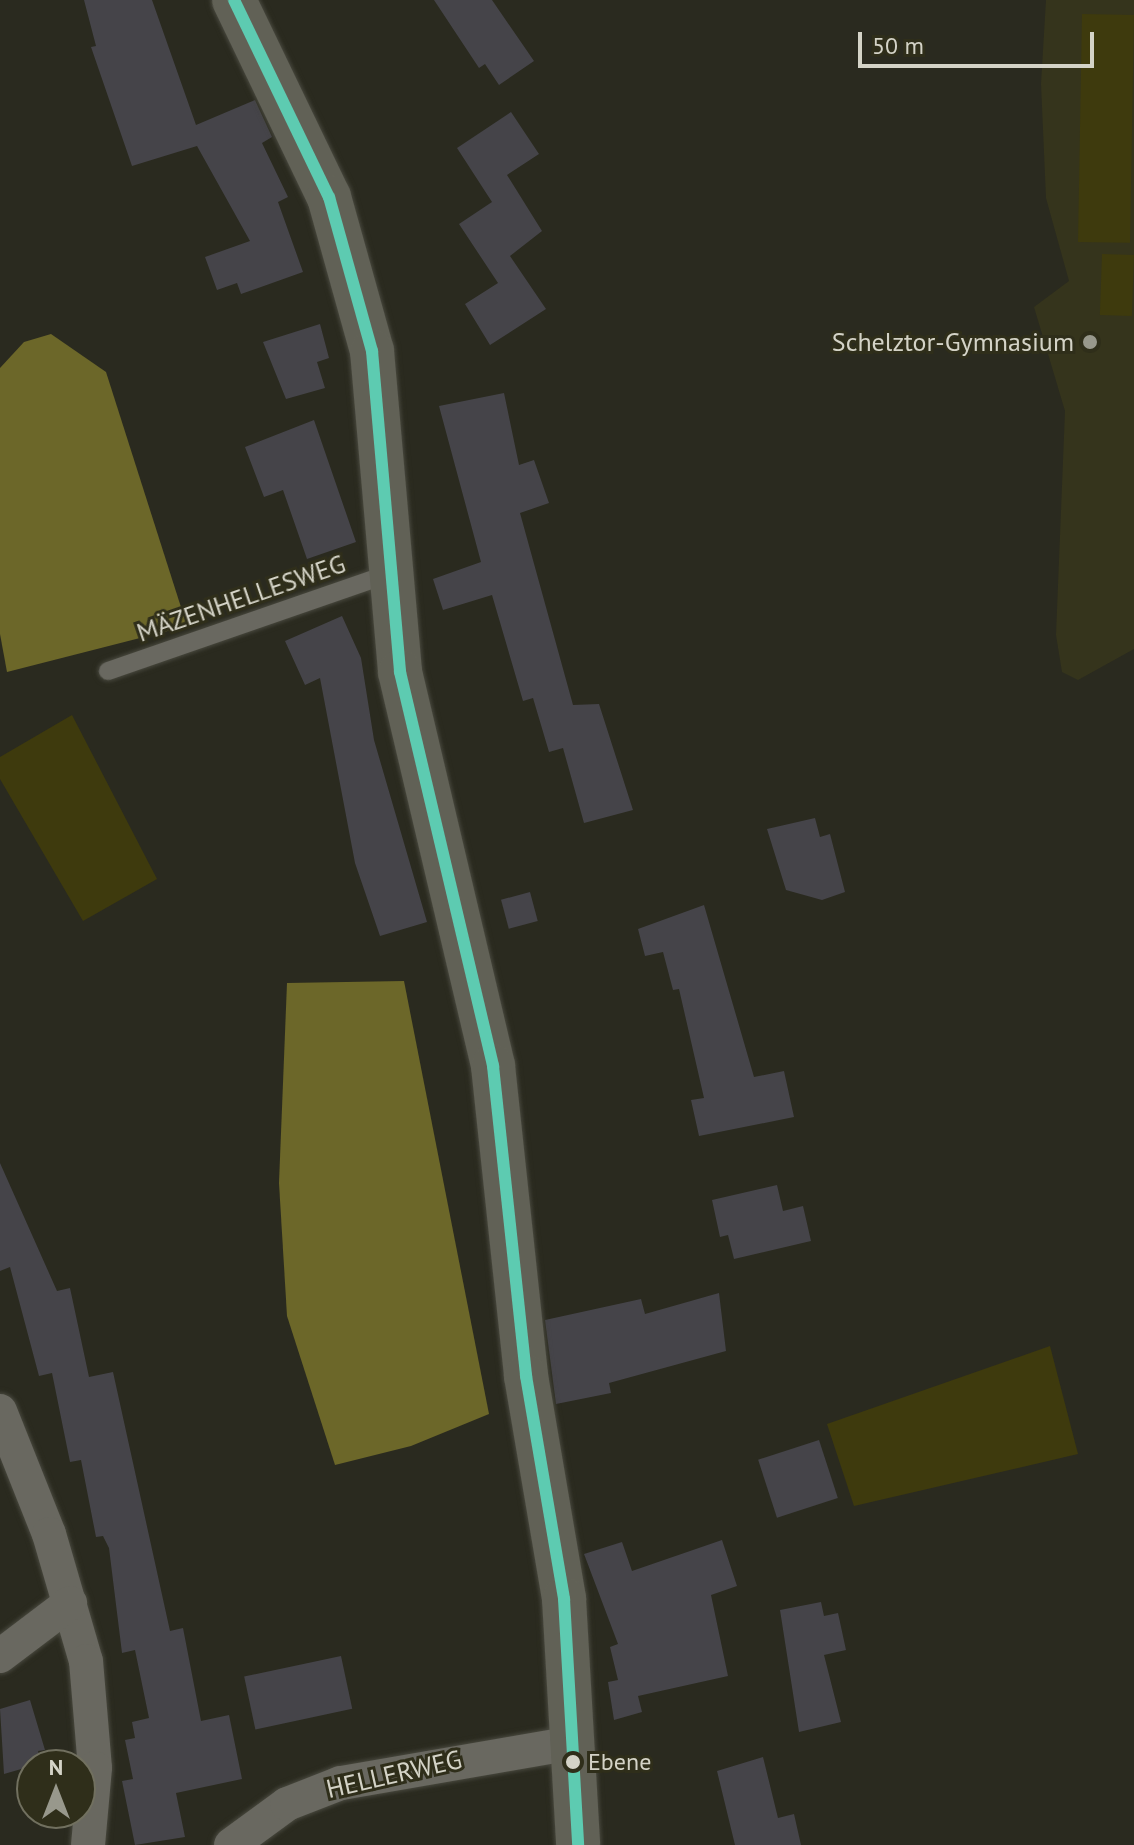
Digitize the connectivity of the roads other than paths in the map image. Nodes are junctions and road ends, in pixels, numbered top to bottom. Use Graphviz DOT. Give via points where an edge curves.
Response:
graph roads {
  1 [pos="234,0"];
  2 [pos="391,573"];
  3 [pos="108,671"];
  4 [pos="0,1411"];
  5 [pos="70,1603"];
  6 [pos="0,1656"];
  7 [pos="572,1743"];
  8 [pos="88,1845"];
  9 [pos="231,1845"];
  10 [pos="578,1845"];
  1 -- 2 [label="main road" via="313,161 355,278 381,406"];
  2 -- 3 [label="lane, MÄZENHELLESWEG"];
  2 -- 7 [label="main road" via="406,706 491,1054 526,1376 564,1599"];
  4 -- 5 [label="street" via="40,1506"];
  5 -- 6 [label="street"];
  5 -- 8 [label="street" via="93,1712"];
  7 -- 9 [label="street, HELLERWEG" via="341,1783 287,1804"];
  7 -- 10 [label="main road"];
}
